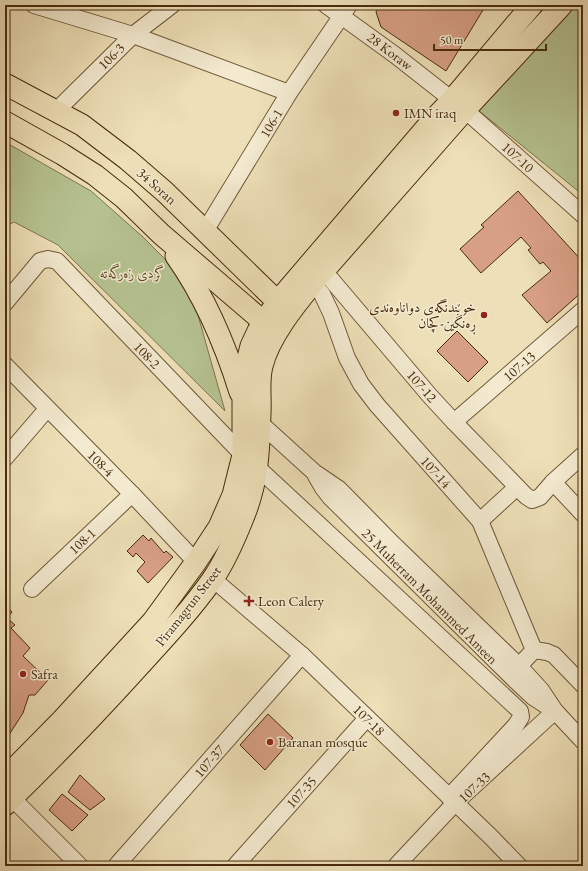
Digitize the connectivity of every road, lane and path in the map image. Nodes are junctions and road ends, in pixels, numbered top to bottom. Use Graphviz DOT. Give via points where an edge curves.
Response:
graph roads {
  1 [pos="34,5"];
  2 [pos="172,5"];
  3 [pos="326,5"];
  4 [pos="532,5"];
  5 [pos="562,5"];
  6 [pos="346,11"];
  7 [pos="133,35"];
  8 [pos="5,84"];
  9 [pos="290,93"];
  10 [pos="459,105"];
  11 [pos="55,112"];
  12 [pos="5,122"];
  13 [pos="583,215"];
  14 [pos="205,232"];
  15 [pos="161,234"];
  16 [pos="319,277"];
  17 [pos="5,303"];
  18 [pos="283,307"];
  19 [pos="583,310"];
  20 [pos="270,327"];
  21 [pos="5,365"];
  22 [pos="243,400"];
  23 [pos="48,409"];
  24 [pos="454,422"];
  25 [pos="260,423"];
  26 [pos="583,455"];
  27 [pos="5,458"];
  28 [pos="250,462"];
  29 [pos="314,472"];
  30 [pos="553,482"];
  31 [pos="522,491"];
  32 [pos="132,494"];
  33 [pos="583,514"];
  34 [pos="480,521"];
  35 [pos="196,562"];
  36 [pos="213,579"];
  37 [pos="32,589"];
  38 [pos="534,650"];
  39 [pos="302,655"];
  40 [pos="519,666"];
  41 [pos="583,685"];
  42 [pos="555,711"];
  43 [pos="367,718"];
  44 [pos="583,741"];
  45 [pos="5,778"];
  46 [pos="452,800"];
  47 [pos="8,801"];
  48 [pos="80,866"];
  49 [pos="116,866"];
  50 [pos="235,866"];
  51 [pos="396,866"];
  52 [pos="519,866"];
  1 -- 7 [label="street"];
  2 -- 7 [label="street, 106-3"];
  3 -- 6 [label="street, 28 Koraw"];
  4 -- 10 [label="main road"];
  5 -- 10 [label="main road"];
  6 -- 9 [label="street, 106-1"];
  6 -- 10 [label="street, 28 Koraw" via="395,55"];
  7 -- 9 [label="street"];
  7 -- 11 [label="street, 106-3"];
  8 -- 11 [label="main road, 34 Soran"];
  9 -- 14 [label="street, 106-1"];
  10 -- 13 [label="street, 107-10"];
  10 -- 16 [label="main road"];
  10 -- 18 [label="main road" via="432,121"];
  11 -- 14 [label="main road, 34 Soran" via="82,125 128,160"];
  12 -- 15 [label="main road" via="95,175 124,198"];
  14 -- 18 [label="main road, 34 Soran"];
  15 -- 20 [label="main road"];
  15 -- 22 [label="main road" via="182,264 218,330"];
  16 -- 18 [label="main road"];
  16 -- 24 [label="street, 107-12"];
  16 -- 34 [label="street, 107-14" via="322,294 347,358 361,384"];
  17 -- 28 [label="street, 108-2" via="40,261 57,261"];
  18 -- 20 [label="main road, Piramagrun Street"];
  19 -- 24 [label="street, 107-13"];
  20 -- 22 [label="main road, Piramagrun Street" via="251,346 246,366"];
  20 -- 25 [label="main road, Piramagrun Street" via="262,365"];
  21 -- 23 [label="street, 108-4"];
  22 -- 28 [label="main road, Piramagrun Street" via="244,427"];
  23 -- 27 [label="street"];
  23 -- 32 [label="street, 108-4"];
  24 -- 31 [label="street, 107-12"];
  25 -- 28 [label="main road, Piramagrun Street"];
  25 -- 29 [label="street, 25 Muherram Mohammed Ameen"];
  26 -- 30 [label="street"];
  28 -- 35 [label="main road, Piramagrun Street" via="208,546"];
  28 -- 36 [label="main road, Piramagrun Street" via="253,493"];
  28 -- 46 [label="street, 108-2" via="520,711 521,717 516,725"];
  29 -- 40 [label="street, 25 Muherram Mohammed Ameen" via="338,489"];
  29 -- 42 [label="street, 25 Muherram Mohammed Ameen" via="330,497 504,670 532,697"];
  30 -- 31 [label="street" via="540,497 532,500"];
  30 -- 33 [label="street"];
  31 -- 34 [label="street"];
  32 -- 35 [label="street, 108-4"];
  32 -- 37 [label="street, 108-1"];
  34 -- 38 [label="street, 107-14"];
  35 -- 45 [label="main road, Piramagrun Street" via="153,621"];
  36 -- 39 [label="street, 107-18"];
  36 -- 47 [label="main road, Piramagrun Street" via="168,635 76,734"];
  38 -- 40 [label="street"];
  38 -- 41 [label="street" via="554,655"];
  39 -- 43 [label="street, 107-18"];
  39 -- 49 [label="street, 107-37"];
  40 -- 42 [label="street, 25 Muherram Mohammed Ameen" via="541,690"];
  42 -- 44 [label="street, 25 Muherram Mohammed Ameen"];
  42 -- 46 [label="street, 107-33"];
  43 -- 46 [label="street, 107-18"];
  43 -- 50 [label="street, 107-35"];
  46 -- 51 [label="street, 107-33"];
  46 -- 52 [label="street, 107-18"];
  47 -- 48 [label="street"];
}
